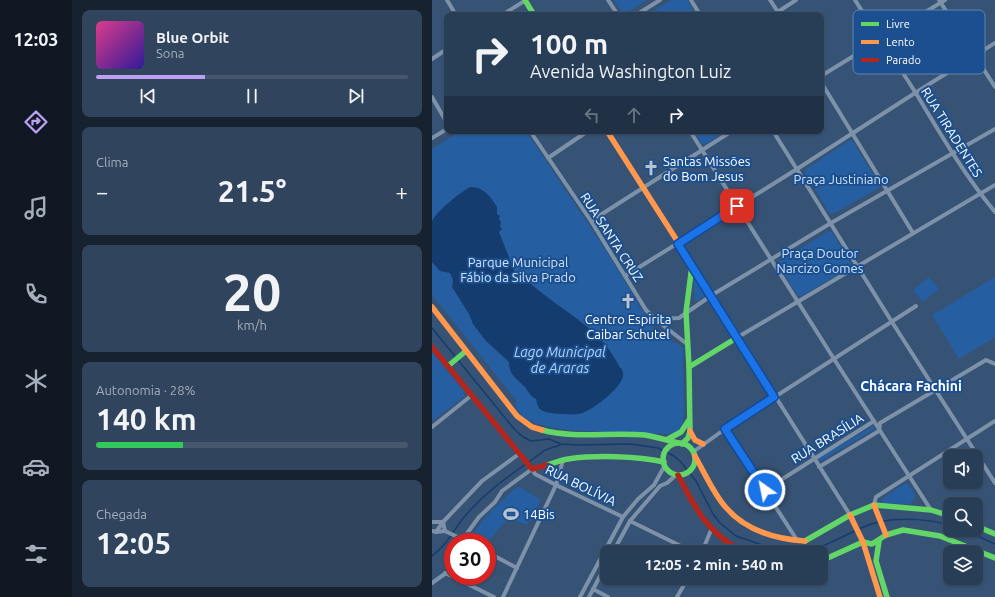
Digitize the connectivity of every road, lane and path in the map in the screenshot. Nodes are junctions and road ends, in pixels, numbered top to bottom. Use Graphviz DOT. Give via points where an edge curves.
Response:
graph roads {
  1 [pos="447,0"];
  2 [pos="525,0"];
  3 [pos="608,0"];
  4 [pos="660,0"];
  5 [pos="691,0"];
  6 [pos="770,0"];
  7 [pos="796,0"];
  8 [pos="855,0"];
  9 [pos="945,0"];
  10 [pos="940,1"];
  11 [pos="861,10"];
  12 [pos="926,10"];
  13 [pos="946,10"];
  14 [pos="454,12"];
  15 [pos="507,12"];
  16 [pos="532,12"];
  17 [pos="616,12"];
  18 [pos="641,12"];
  19 [pos="698,12"];
  20 [pos="778,12"];
  21 [pos="780,12"];
  22 [pos="995,43"];
  23 [pos="985,50"];
  24 [pos="444,51"];
  25 [pos="853,56"];
  26 [pos="432,59"];
  27 [pos="985,71"];
  28 [pos="824,74"];
  29 [pos="902,74"];
  30 [pos="946,74"];
  31 [pos="824,87"];
  32 [pos="995,87"];
  33 [pos="915,93"];
  34 [pos="432,97"];
  35 [pos="444,118"];
  36 [pos="995,129"];
  37 [pos="444,131"];
  38 [pos="532,134"];
  39 [pos="584,134"];
  40 [pos="609,134"];
  41 [pos="692,134"];
  42 [pos="727,134"];
  43 [pos="776,134"];
  44 [pos="852,134"];
  45 [pos="432,138"];
  46 [pos="702,150"];
  47 [pos="952,153"];
  48 [pos="548,158"];
  49 [pos="797,169"];
  50 [pos="995,186"];
  51 [pos="643,187"];
  52 [pos="888,190"];
  53 [pos="980,194"];
  54 [pos="737,206"];
  55 [pos="995,212"];
  56 [pos="591,221"];
  57 [pos="830,223"];
  58 [pos="913,233"];
  59 [pos="678,244"];
  60 [pos="771,259"];
  61 [pos="692,265"];
  62 [pos="858,267"];
  63 [pos="625,276"];
  64 [pos="712,295"];
  65 [pos="797,302"];
  66 [pos="916,306"];
  67 [pos="432,308"];
  68 [pos="686,312"];
  69 [pos="655,319"];
  70 [pos="892,322"];
  71 [pos="738,337"];
  72 [pos="687,344"];
  73 [pos="432,347"];
  74 [pos="466,351"];
  75 [pos="834,359"];
  76 [pos="995,364"];
  77 [pos="450,365"];
  78 [pos="689,367"];
  79 [pos="936,389"];
  80 [pos="472,395"];
  81 [pos="774,397"];
  82 [pos="690,418"];
  83 [pos="873,420"];
  84 [pos="995,420"];
  85 [pos="880,423"];
  86 [pos="432,426"];
  87 [pos="725,429"];
  88 [pos="690,431"];
  89 [pos="879,431"];
  90 [pos="966,438"];
  91 [pos="668,439"];
  92 [pos="680,443"];
  93 [pos="703,444"];
  94 [pos="520,454"];
  95 [pos="694,454"];
  96 [pos="813,458"];
  97 [pos="563,460"];
  98 [pos="664,461"];
  99 [pos="819,467"];
  100 [pos="532,469"];
  101 [pos="679,475"];
  102 [pos="908,475"];
  103 [pos="995,483"];
  104 [pos="556,485"];
  105 [pos="765,490"];
  106 [pos="874,505"];
  107 [pos="931,510"];
  108 [pos="943,514"];
  109 [pos="850,515"];
  110 [pos="623,517"];
  111 [pos="630,521"];
  112 [pos="432,522"];
  113 [pos="442,522"];
  114 [pos="983,529"];
  115 [pos="711,530"];
  116 [pos="445,531"];
  117 [pos="434,532"];
  118 [pos="450,533"];
  119 [pos="467,533"];
  120 [pos="995,534"];
  121 [pos="886,535"];
  122 [pos="797,540"];
  123 [pos="879,541"];
  124 [pos="863,542"];
  125 [pos="617,545"];
  126 [pos="679,545"];
  127 [pos="705,545"];
  128 [pos="731,545"];
  129 [pos="496,557"];
  130 [pos="995,558"];
  131 [pos="828,559"];
  132 [pos="517,568"];
  133 [pos="444,574"];
  134 [pos="600,576"];
  135 [pos="432,583"];
  136 [pos="470,585"];
  137 [pos="684,585"];
  138 [pos="593,589"];
  139 [pos="494,597"];
  140 [pos="502,597"];
  141 [pos="580,597"];
  142 [pos="589,597"];
  143 [pos="608,597"];
  144 [pos="677,597"];
  145 [pos="880,597"];
  146 [pos="887,597"];
  1 -- 14 [label="street"];
  2 -- 15 [label="street"];
  2 -- 16 [label="main road"];
  3 -- 17 [label="street"];
  4 -- 18 [label="street"];
  5 -- 19 [label="street"];
  6 -- 20 [label="street"];
  7 -- 21 [label="street"];
  8 -- 11 [label="street, RUA TIRADENTES"];
  9 -- 10 [label="street"];
  10 -- 12 [label="street"];
  10 -- 13 [label="street"];
  22 -- 23 [label="street"];
  24 -- 26 [label="street"];
  25 -- 28 [label="street"];
  27 -- 32 [label="street"];
  29 -- 33 [label="street, RUA TIRADENTES"];
  30 -- 33 [label="street"];
  31 -- 44 [label="street"];
  33 -- 44 [label="street"];
  33 -- 47 [label="street, RUA TIRADENTES"];
  34 -- 35 [label="street"];
  36 -- 47 [label="street"];
  37 -- 45 [label="street"];
  38 -- 48 [label="street, RUA SANTA CRUZ"];
  39 -- 48 [label="street"];
  40 -- 51 [label="main road"];
  41 -- 46 [label="street"];
  42 -- 46 [label="street"];
  43 -- 49 [label="street"];
  44 -- 49 [label="street"];
  44 -- 52 [label="street"];
  46 -- 51 [label="street"];
  46 -- 54 [label="street"];
  47 -- 52 [label="street"];
  47 -- 53 [label="street, RUA TIRADENTES"];
  48 -- 56 [label="street, RUA SANTA CRUZ"];
  49 -- 54 [label="street"];
  49 -- 57 [label="street"];
  50 -- 53 [label="street"];
  51 -- 56 [label="street"];
  51 -- 59 [label="main road"];
  52 -- 57 [label="street"];
  52 -- 58 [label="street"];
  53 -- 55 [label="street, RUA TIRADENTES"];
  53 -- 58 [label="street"];
  54 -- 59 [label="street"];
  54 -- 60 [label="street"];
  56 -- 63 [label="street, RUA SANTA CRUZ"];
  57 -- 60 [label="street"];
  57 -- 62 [label="street"];
  58 -- 62 [label="street"];
  59 -- 61 [label="main road"];
  59 -- 63 [label="street"];
  60 -- 64 [label="street"];
  60 -- 65 [label="street"];
  61 -- 64 [label="main road"];
  61 -- 68 [label="main road"];
  62 -- 65 [label="street"];
  62 -- 70 [label="street"];
  63 -- 69 [label="street, RUA SANTA CRUZ" via="646,310"];
  64 -- 68 [label="street"];
  64 -- 71 [label="main road"];
  65 -- 71 [label="street"];
  65 -- 75 [label="street"];
  66 -- 70 [label="street"];
  67 -- 74 [label="main road"];
  68 -- 69 [label="street" via="680,318"];
  68 -- 72 [label="main road"];
  69 -- 72 [label="street, RUA SANTA CRUZ"];
  70 -- 75 [label="street"];
  70 -- 79 [label="street"];
  71 -- 78 [label="main road"];
  71 -- 81 [label="street"];
  72 -- 78 [label="main road"];
  73 -- 77 [label="main road"];
  74 -- 77 [label="main road"];
  74 -- 91 [label="main road" via="518,416 536,428 570,434 650,436"];
  75 -- 81 [label="street"];
  75 -- 83 [label="street"];
  76 -- 79 [label="street, RUA BRASÍLIA" via="986,360"];
  77 -- 80 [label="main road"];
  78 -- 82 [label="main road"];
  79 -- 85 [label="street, RUA BRASÍLIA"];
  79 -- 90 [label="street"];
  80 -- 86 [label="street"];
  80 -- 94 [label="main road"];
  81 -- 87 [label="street"];
  81 -- 96 [label="street"];
  82 -- 88 [label="main road"];
  82 -- 91 [label="main road" via="681,432"];
  83 -- 85 [label="street, RUA BRASÍLIA"];
  83 -- 89 [label="street"];
  83 -- 96 [label="street, RUA BRASÍLIA"];
  84 -- 90 [label="street"];
  85 -- 89 [label="street, RUA BRASÍLIA"];
  87 -- 93 [label="street"];
  87 -- 105 [label="street"];
  88 -- 92 [label="main road" via="688,438"];
  88 -- 93 [label="main road" via="695,440"];
  89 -- 99 [label="street, RUA BRASÍLIA"];
  89 -- 102 [label="street"];
  90 -- 102 [label="street"];
  90 -- 103 [label="street"];
  91 -- 92 [label="main road"];
  92 -- 95 [label="main road" via="688,446"];
  92 -- 98 [label="main road" via="668,447"];
  93 -- 95 [label="street"];
  94 -- 100 [label="main road"];
  94 -- 113 [label="street" via="482,481"];
  95 -- 101 [label="main road" via="695,461 691,470"];
  95 -- 122 [label="main road" via="723,504 736,518 755,530"];
  96 -- 99 [label="street"];
  96 -- 105 [label="street, RUA BRASÍLIA"];
  97 -- 98 [label="main road" via="586,457 645,458"];
  97 -- 100 [label="main road"];
  97 -- 104 [label="street"];
  98 -- 101 [label="main road" via="667,470"];
  98 -- 110 [label="street" via="654,485"];
  99 -- 109 [label="street"];
  100 -- 104 [label="street, RUA BOLÍVIA" via="535,474"];
  100 -- 119 [label="street" via="502,491"];
  101 -- 111 [label="street" via="660,486"];
  101 -- 115 [label="main road" via="700,516"];
  102 -- 106 [label="street" via="876,497"];
  102 -- 107 [label="street"];
  104 -- 110 [label="street, RUA BOLÍVIA"];
  104 -- 132 [label="street"];
  105 -- 122 [label="street"];
  106 -- 107 [label="main road"];
  106 -- 109 [label="main road"];
  106 -- 121 [label="main road"];
  107 -- 108 [label="main road"];
  109 -- 122 [label="main road" via="805,541"];
  109 -- 124 [label="main road"];
  110 -- 141 [label="street"];
  111 -- 125 [label="street"];
  111 -- 126 [label="street"];
  112 -- 113 [label="street"];
  113 -- 116 [label="street"];
  113 -- 117 [label="street"];
  114 -- 120 [label="main road"];
  115 -- 127 [label="street"];
  115 -- 128 [label="main road"];
  116 -- 117 [label="street"];
  116 -- 118 [label="street"];
  121 -- 123 [label="main road"];
  121 -- 130 [label="main road" via="903,530 940,536"];
  123 -- 124 [label="main road" via="872,544"];
  123 -- 146 [label="main road" via="876,561"];
  124 -- 131 [label="main road"];
  124 -- 145 [label="main road"];
  129 -- 132 [label="street"];
  132 -- 140 [label="street"];
  133 -- 135 [label="street"];
  134 -- 138 [label="street"];
  136 -- 139 [label="street"];
  137 -- 144 [label="street"];
  138 -- 142 [label="street"];
  138 -- 143 [label="street"];
}
